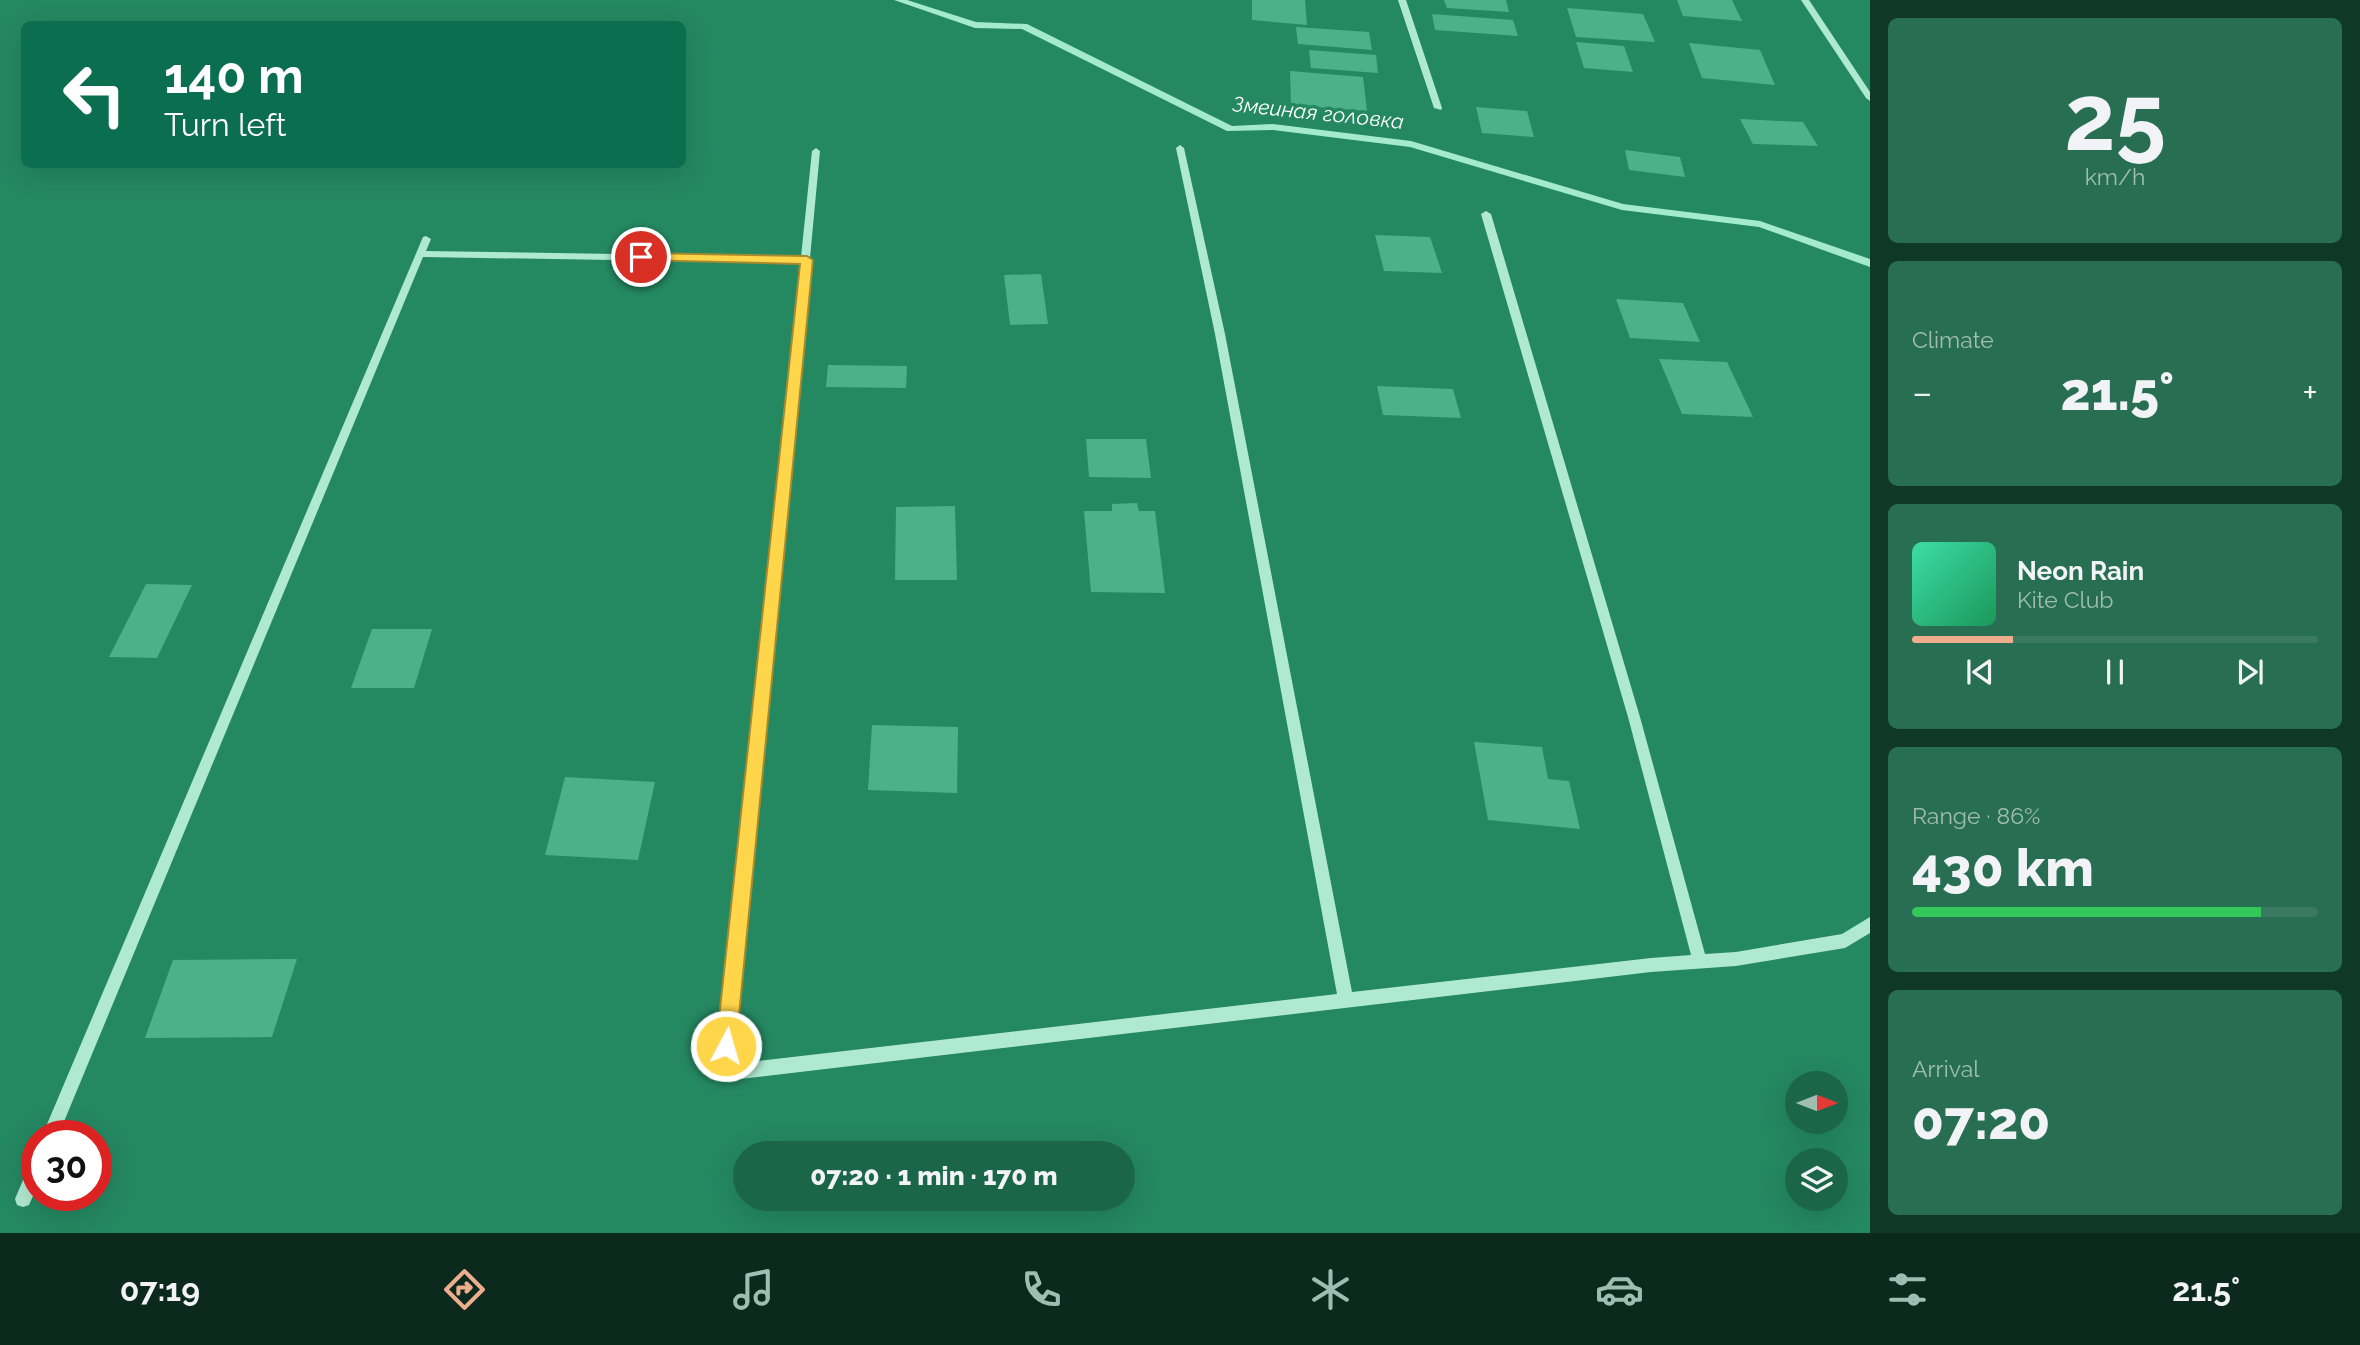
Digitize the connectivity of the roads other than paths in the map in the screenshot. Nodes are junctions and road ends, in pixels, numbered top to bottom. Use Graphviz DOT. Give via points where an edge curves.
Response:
graph roads {
  1 [pos="1402,0"];
  2 [pos="1805,0"];
  3 [pos="1870,98"];
  4 [pos="1438,108"];
  5 [pos="1180,148"];
  6 [pos="816,151"];
  7 [pos="1486,214"];
  8 [pos="426,239"];
  9 [pos="419,254"];
  10 [pos="807,260"];
  11 [pos="1870,924"];
  12 [pos="1700,962"];
  13 [pos="1346,1001"];
  14 [pos="57,1120"];
  1 -- 4 [label="street"];
  2 -- 3 [label="street"];
  5 -- 13 [label="street" via="1220,334"];
  6 -- 10 [label="street"];
  7 -- 12 [label="street" via="1634,717"];
  8 -- 9 [label="street"];
  9 -- 10 [label="street"];
  9 -- 14 [label="street"];
  10 -- 13 [label="street" via="723,1073"];
  11 -- 12 [label="street" via="1845,941"];
  12 -- 13 [label="street"];
}
